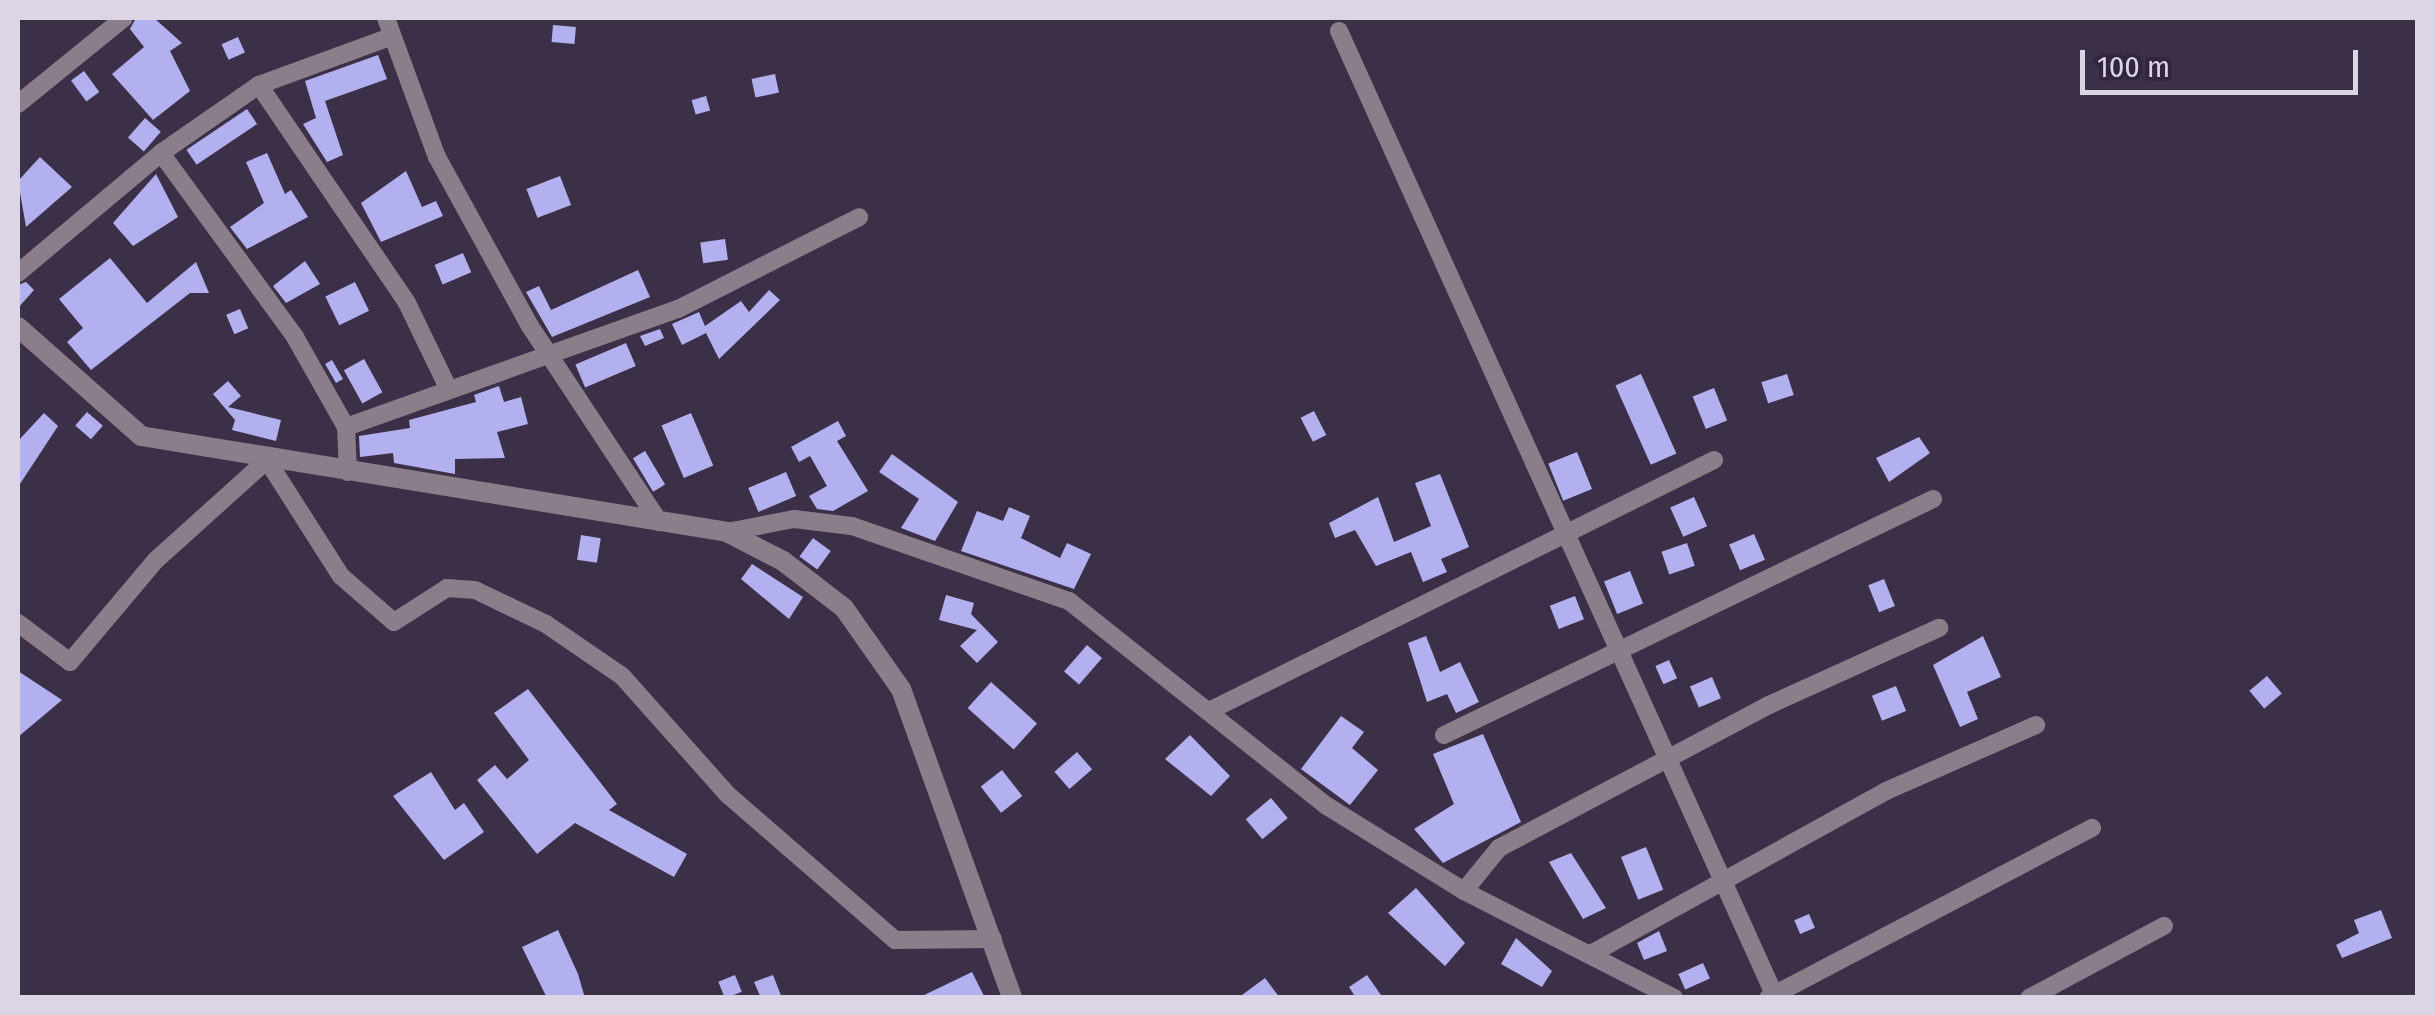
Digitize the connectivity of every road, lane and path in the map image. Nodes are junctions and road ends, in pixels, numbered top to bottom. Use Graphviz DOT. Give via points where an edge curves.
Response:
graph roads {
  1 [pos="124,18"];
  2 [pos="386,18"];
  3 [pos="1339,31"];
  4 [pos="390,37"];
  5 [pos="259,85"];
  6 [pos="18,104"];
  7 [pos="161,152"];
  8 [pos="859,218"];
  9 [pos="18,273"];
  10 [pos="18,328"];
  11 [pos="550,355"];
  12 [pos="448,388"];
  13 [pos="346,426"];
  14 [pos="268,460"];
  15 [pos="1714,460"];
  16 [pos="348,472"];
  17 [pos="1933,500"];
  18 [pos="659,522"];
  19 [pos="1559,530"];
  20 [pos="727,532"];
  21 [pos="18,623"];
  22 [pos="1939,628"];
  23 [pos="1618,648"];
  24 [pos="1209,711"];
  25 [pos="2036,725"];
  26 [pos="1444,735"];
  27 [pos="1661,760"];
  28 [pos="2092,828"];
  29 [pos="1719,882"];
  30 [pos="1464,891"];
  31 [pos="2164,926"];
  32 [pos="994,939"];
  33 [pos="1591,954"];
  34 [pos="1771,996"];
  35 [pos="1012,998"];
  36 [pos="1674,998"];
  37 [pos="2028,998"];
  1 -- 6 [label="street"];
  2 -- 4 [label="street"];
  3 -- 19 [label="street" via="1510,398"];
  4 -- 5 [label="street"];
  4 -- 11 [label="street" via="437,157"];
  5 -- 7 [label="street"];
  5 -- 12 [label="street" via="407,303"];
  7 -- 9 [label="street"];
  7 -- 13 [label="street" via="296,337"];
  8 -- 11 [label="street" via="678,308"];
  10 -- 14 [label="street" via="141,436"];
  11 -- 12 [label="street"];
  11 -- 18 [label="street"];
  12 -- 13 [label="street"];
  13 -- 16 [label="street"];
  14 -- 16 [label="street"];
  14 -- 21 [label="street" via="156,560 70,662"];
  14 -- 32 [label="street" via="341,576 394,622 447,588 475,590 546,624 622,676 728,794 896,940"];
  15 -- 19 [label="street"];
  16 -- 18 [label="street"];
  17 -- 23 [label="street"];
  18 -- 20 [label="street"];
  19 -- 23 [label="street"];
  19 -- 24 [label="street"];
  20 -- 24 [label="street" via="794,519 852,526 984,568 1069,602"];
  20 -- 32 [label="street" via="784,561 880,649 958,828"];
  22 -- 27 [label="street"];
  23 -- 26 [label="street"];
  23 -- 27 [label="street"];
  24 -- 30 [label="street" via="1327,806"];
  25 -- 29 [label="street"];
  27 -- 29 [label="street"];
  27 -- 30 [label="street" via="1500,848"];
  28 -- 34 [label="street"];
  29 -- 33 [label="street"];
  29 -- 34 [label="street"];
  30 -- 33 [label="street"];
  31 -- 37 [label="street"];
  32 -- 35 [label="street"];
  33 -- 36 [label="street"];
}
